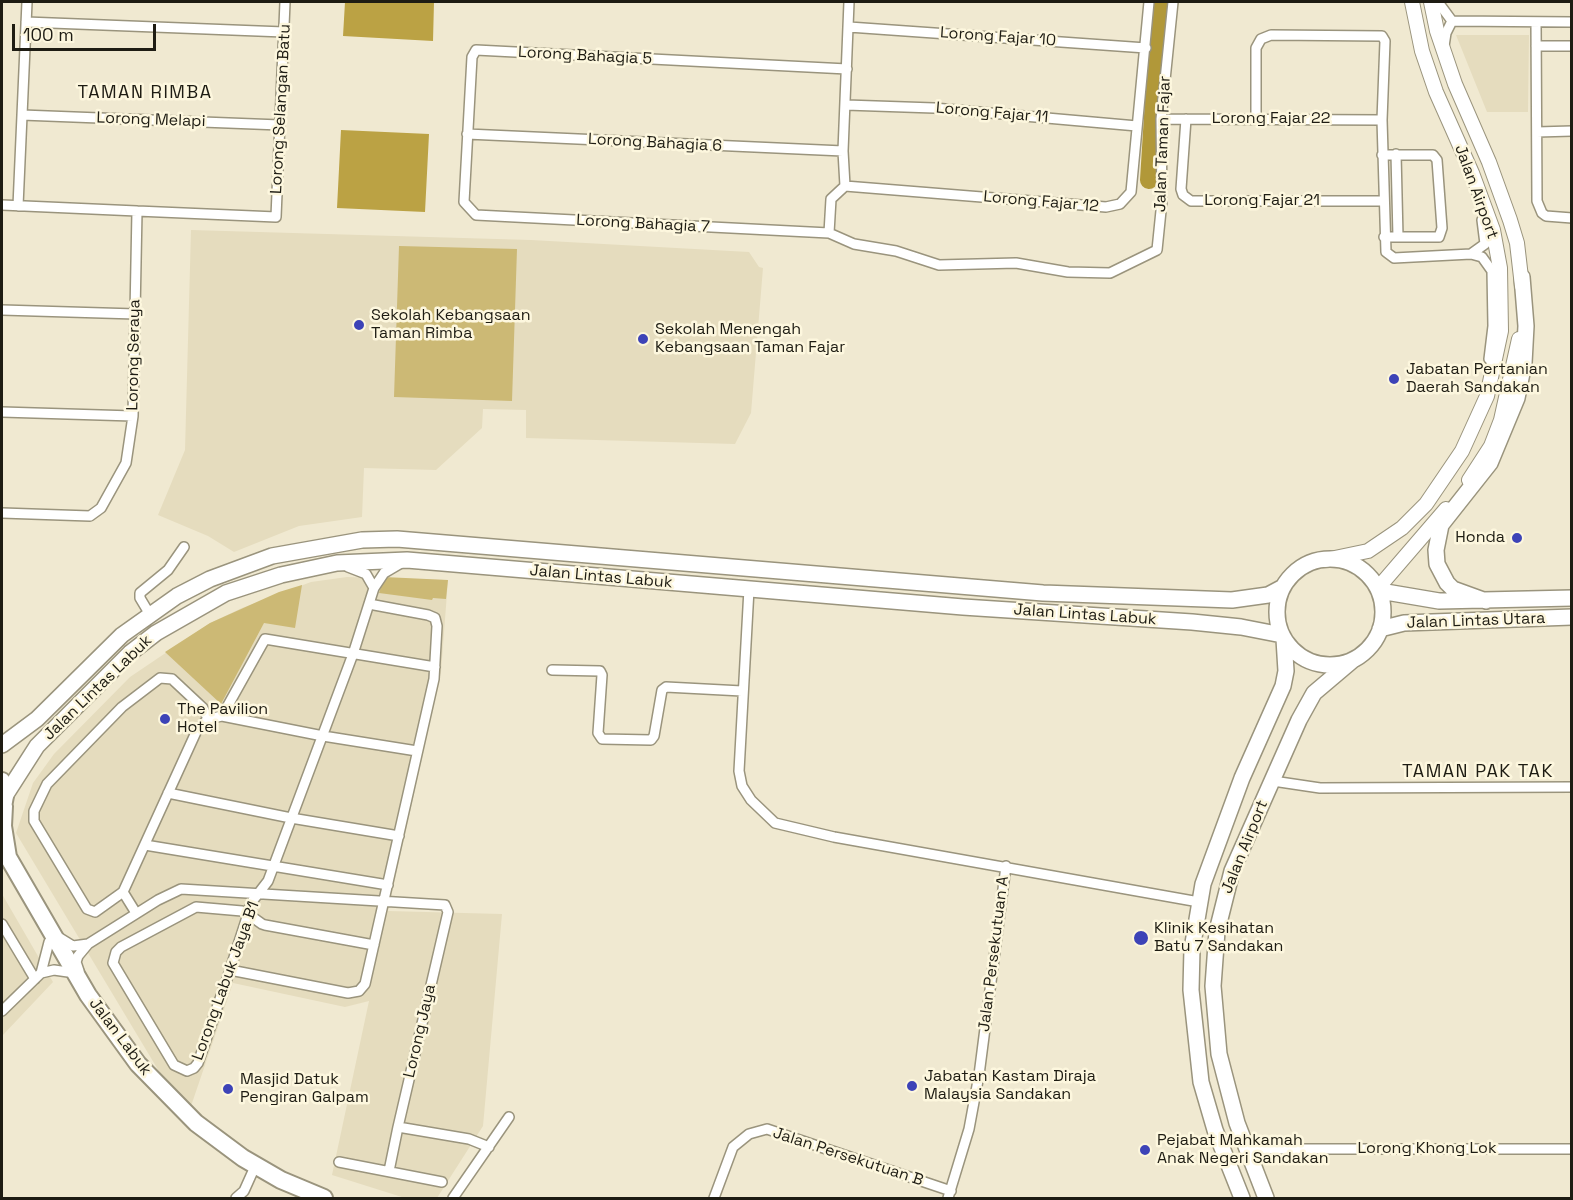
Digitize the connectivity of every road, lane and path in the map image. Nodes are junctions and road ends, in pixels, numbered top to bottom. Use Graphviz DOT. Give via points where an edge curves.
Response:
graph roads {
  1 [pos="27,2"];
  2 [pos="285,2"];
  3 [pos="849,2"];
  4 [pos="1149,2"];
  5 [pos="1173,2"];
  6 [pos="1412,2"];
  7 [pos="1431,2"];
  8 [pos="1438,2"];
  9 [pos="1452,21"];
  10 [pos="26,22"];
  11 [pos="1536,22"];
  12 [pos="1572,22"];
  13 [pos="849,27"];
  14 [pos="284,32"];
  15 [pos="1536,46"];
  16 [pos="1572,46"];
  17 [pos="1146,48"];
  18 [pos="1444,52"];
  19 [pos="847,69"];
  20 [pos="846,105"];
  21 [pos="22,115"];
  22 [pos="1256,118"];
  23 [pos="1161,119"];
  24 [pos="1186,119"];
  25 [pos="1382,120"];
  26 [pos="280,125"];
  27 [pos="1137,126"];
  28 [pos="1452,130"];
  29 [pos="1572,131"];
  30 [pos="1537,132"];
  31 [pos="467,134"];
  32 [pos="843,151"];
  33 [pos="1396,154"];
  34 [pos="1382,155"];
  35 [pos="844,186"];
  36 [pos="1383,201"];
  37 [pos="464,202"];
  38 [pos="2,205"];
  39 [pos="18,206"];
  40 [pos="137,211"];
  41 [pos="1572,218"];
  42 [pos="829,233"];
  43 [pos="1384,237"];
  44 [pos="1398,237"];
  45 [pos="1157,250"];
  46 [pos="1471,254"];
  47 [pos="1522,277"];
  48 [pos="2,310"];
  49 [pos="136,314"];
  50 [pos="2,412"];
  51 [pos="133,416"];
  52 [pos="1474,426"];
  53 [pos="2,513"];
  54 [pos="184,547"];
  55 [pos="407,560"];
  56 [pos="1325,560"];
  57 [pos="337,563"];
  58 [pos="1283,587"];
  59 [pos="374,588"];
  60 [pos="749,589"];
  61 [pos="1379,590"];
  62 [pos="1572,598"];
  63 [pos="1486,601"];
  64 [pos="369,604"];
  65 [pos="149,613"];
  66 [pos="1572,617"];
  67 [pos="1380,629"];
  68 [pos="1283,637"];
  69 [pos="353,654"];
  70 [pos="1353,660"];
  71 [pos="435,667"];
  72 [pos="552,670"];
  73 [pos="742,691"];
  74 [pos="222,716"];
  75 [pos="208,719"];
  76 [pos="323,736"];
  77 [pos="2,745"];
  78 [pos="417,751"];
  79 [pos="1273,780"];
  80 [pos="1572,787"];
  81 [pos="168,794"];
  82 [pos="3,799"];
  83 [pos="291,818"];
  84 [pos="399,836"];
  85 [pos="145,845"];
  86 [pos="273,866"];
  87 [pos="1006,866"];
  88 [pos="2,870"];
  89 [pos="388,885"];
  90 [pos="123,892"];
  91 [pos="260,892"];
  92 [pos="1199,902"];
  93 [pos="383,903"];
  94 [pos="35,907"];
  95 [pos="136,914"];
  96 [pos="248,914"];
  97 [pos="2,924"];
  98 [pos="49,942"];
  99 [pos="88,944"];
  100 [pos="374,945"];
  101 [pos="230,970"];
  102 [pos="68,972"];
  103 [pos="38,976"];
  104 [pos="88,995"];
  105 [pos="2,1008"];
  106 [pos="509,1117"];
  107 [pos="398,1127"];
  108 [pos="489,1147"];
  109 [pos="1246,1149"];
  110 [pos="1572,1149"];
  111 [pos="339,1162"];
  112 [pos="253,1171"];
  113 [pos="389,1171"];
  114 [pos="442,1182"];
  115 [pos="950,1195"];
  116 [pos="236,1198"];
  117 [pos="302,1198"];
  118 [pos="324,1198"];
  119 [pos="453,1198"];
  120 [pos="714,1198"];
  121 [pos="1242,1198"];
  122 [pos="1266,1198"];
  1 -- 10 [label="street"];
  2 -- 14 [label="street, Lorong Selangan Batu"];
  3 -- 13 [label="street"];
  4 -- 17 [label="street, Lorong Fajar 12"];
  5 -- 23 [label="street, Jalan Taman Fajar"];
  6 -- 28 [label="main road, Jalan Airport" via="1422,51"];
  7 -- 18 [label="main road, Jalan Airport"];
  8 -- 9 [label="street"];
  9 -- 11 [label="street"];
  9 -- 18 [label="street"];
  10 -- 14 [label="street"];
  10 -- 21 [label="street"];
  11 -- 12 [label="street"];
  11 -- 15 [label="street"];
  13 -- 17 [label="street, Lorong Fajar 10"];
  13 -- 19 [label="street"];
  14 -- 26 [label="street, Lorong Selangan Batu"];
  15 -- 16 [label="street"];
  15 -- 30 [label="street"];
  17 -- 27 [label="street, Lorong Fajar 12"];
  18 -- 47 [label="main road, Jalan Airport" via="1507,209"];
  19 -- 20 [label="street"];
  19 -- 31 [label="street, Lorong Bahagia 5" via="476,50 472,57"];
  20 -- 27 [label="street, Lorong Fajar 11" via="934,108"];
  20 -- 32 [label="street"];
  21 -- 26 [label="street, Lorong Melapi"];
  21 -- 39 [label="street"];
  22 -- 24 [label="street, Lorong Fajar 22"];
  22 -- 25 [label="street, Lorong Fajar 22"];
  22 -- 25 [label="street" via="1256,48 1260,39 1271,35 1378,35 1384,41"];
  23 -- 24 [label="street, Lorong Fajar 22"];
  23 -- 45 [label="street, Jalan Taman Fajar" via="1162,201"];
  24 -- 36 [label="street, Lorong Fajar 21" via="1181,189 1191,201"];
  25 -- 34 [label="street"];
  26 -- 40 [label="street, Lorong Selangan Batu" via="276,217"];
  27 -- 35 [label="street, Lorong Fajar 12" via="1131,192 1120,204 1106,207"];
  28 -- 46 [label="street" via="1486,230 1485,244"];
  28 -- 52 [label="main road, Jalan Airport" via="1483,201 1500,268 1502,309 1494,370"];
  29 -- 30 [label="street"];
  30 -- 41 [label="street" via="1538,201 1542,213 1553,218"];
  31 -- 32 [label="street, Lorong Bahagia 6"];
  31 -- 37 [label="street, Lorong Bahagia 5"];
  32 -- 35 [label="street"];
  33 -- 34 [label="street"];
  33 -- 44 [label="street"];
  33 -- 44 [label="street" via="1433,155 1437,160 1442,228 1439,237"];
  34 -- 36 [label="street"];
  35 -- 42 [label="street" via="831,199"];
  36 -- 43 [label="street"];
  37 -- 42 [label="street, Lorong Bahagia 7" via="476,215"];
  38 -- 39 [label="street"];
  39 -- 40 [label="street"];
  40 -- 49 [label="street, Lorong Seraya"];
  42 -- 45 [label="street, Lorong Bahagia 7" via="854,244 896,250 939,265 1016,263 1095,274 1110,273"];
  43 -- 44 [label="street"];
  43 -- 46 [label="street" via="1386,252 1394,258"];
  46 -- 52 [label="street" via="1490,265 1494,292 1487,375"];
  47 -- 61 [label="main road, Jalan Airport" via="1517,356 1502,420 1491,446 1467,483"];
  47 -- 63 [label="main road" via="1526,326 1517,398 1490,463 1441,525 1436,550 1437,564 1447,583"];
  48 -- 49 [label="street"];
  49 -- 51 [label="street, Lorong Seraya"];
  50 -- 51 [label="street"];
  51 -- 53 [label="street, Lorong Seraya" via="126,463 97,513"];
  52 -- 56 [label="main road, Jalan Airport" via="1426,504 1402,528 1368,551"];
  54 -- 65 [label="street" via="168,570 140,593"];
  55 -- 57 [label="main road, Jalan Lintas Labuk"];
  55 -- 59 [label="street" via="384,573"];
  55 -- 60 [label="main road, Jalan Lintas Labuk"];
  56 -- 58 [label="main road" via="1308,564"];
  56 -- 61 [label="main road" via="1355,566"];
  57 -- 59 [label="street" via="366,574"];
  57 -- 82 [label="main road, Jalan Lintas Labuk" via="280,575 226,593 156,633 43,740"];
  58 -- 65 [label="main road, Jalan Lintas Labuk" via="1268,595 1232,600 1043,593 397,539 342,543 272,556 210,579"];
  58 -- 68 [label="main road" via="1277,618"];
  59 -- 64 [label="street, Lorong Labuk Jaya B1"];
  60 -- 68 [label="main road, Jalan Lintas Labuk" via="1192,622 1248,628"];
  60 -- 73 [label="street"];
  61 -- 63 [label="main road, Jalan Lintas Utara" via="1431,600"];
  61 -- 67 [label="main road" via="1383,616"];
  62 -- 63 [label="main road, Jalan Lintas Utara"];
  64 -- 69 [label="street, Lorong Labuk Jaya B1"];
  64 -- 71 [label="street" via="435,618"];
  65 -- 77 [label="main road, Jalan Lintas Labuk" via="98,656 32,724"];
  66 -- 67 [label="main road, Jalan Lintas Utara" via="1404,623"];
  67 -- 70 [label="main road" via="1370,647"];
  68 -- 70 [label="main road" via="1294,652 1322,665"];
  68 -- 92 [label="main road, Jalan Airport" via="1283,686 1226,819"];
  69 -- 71 [label="street"];
  69 -- 74 [label="street" via="265,639"];
  69 -- 76 [label="street, Lorong Labuk Jaya B1"];
  70 -- 79 [label="main road, Jalan Airport" via="1314,693"];
  71 -- 78 [label="street"];
  72 -- 73 [label="street" via="600,671 598,733 602,739 651,740 662,690 666,687"];
  73 -- 87 [label="street" via="738,758 742,786 775,823"];
  74 -- 75 [label="street"];
  74 -- 76 [label="street"];
  75 -- 81 [label="street" via="197,730"];
  75 -- 90 [label="street" via="203,708 172,679 160,678 122,708 47,784 34,811 34,821 88,911 95,912"];
  76 -- 78 [label="street"];
  76 -- 83 [label="street, Lorong Labuk Jaya B1"];
  78 -- 84 [label="street"];
  79 -- 80 [label="street" via="1320,788"];
  79 -- 109 [label="main road, Jalan Airport" via="1226,889 1214,954 1213,1004 1219,1054"];
  81 -- 83 [label="street"];
  81 -- 85 [label="street"];
  82 -- 94 [label="highway, Jalan Labuk" via="8,857"];
  83 -- 84 [label="street"];
  83 -- 86 [label="street, Lorong Labuk Jaya B1"];
  84 -- 89 [label="street"];
  85 -- 86 [label="street"];
  85 -- 90 [label="street"];
  86 -- 89 [label="street"];
  86 -- 91 [label="street, Lorong Labuk Jaya B1"];
  87 -- 92 [label="street, Jalan Persekutuan A"];
  87 -- 115 [label="street, Jalan Persekutuan A" via="979,1075"];
  88 -- 98 [label="highway, Jalan Labuk"];
  89 -- 93 [label="street"];
  90 -- 95 [label="street"];
  91 -- 93 [label="street"];
  91 -- 95 [label="street" via="181,889"];
  91 -- 96 [label="street, Lorong Labuk Jaya B1"];
  92 -- 121 [label="main road, Jalan Airport" via="1191,972 1197,1059 1207,1106"];
  93 -- 100 [label="street"];
  93 -- 107 [label="street, Lorong Jaya" via="442,904 448,912"];
  94 -- 99 [label="street" via="62,941 73,946"];
  94 -- 104 [label="highway, Jalan Labuk"];
  95 -- 99 [label="street"];
  96 -- 100 [label="street" via="265,926"];
  96 -- 101 [label="street, Lorong Labuk Jaya B1"];
  96 -- 101 [label="street, Lorong Labuk Jaya B1" via="189,908 121,947 114,958 115,968 174,1065 187,1071 198,1063"];
  97 -- 103 [label="street"];
  98 -- 102 [label="highway, Jalan Labuk"];
  98 -- 103 [label="street"];
  99 -- 104 [label="street" via="76,962"];
  100 -- 101 [label="street" via="365,984 359,991 348,993"];
  102 -- 103 [label="street" via="54,970"];
  102 -- 112 [label="highway, Jalan Labuk" via="143,1080 189,1124"];
  103 -- 105 [label="street"];
  104 -- 118 [label="highway, Jalan Labuk" via="138,1064 196,1123 261,1169"];
  106 -- 108 [label="street"];
  107 -- 108 [label="street" via="469,1139"];
  107 -- 113 [label="street"];
  108 -- 119 [label="street"];
  109 -- 110 [label="street, Lorong Khong Lok"];
  109 -- 122 [label="main road, Jalan Airport"];
  111 -- 113 [label="street"];
  112 -- 116 [label="street" via="244,1191"];
  112 -- 117 [label="highway, Jalan Labuk"];
  113 -- 114 [label="street"];
  115 -- 120 [label="street, Jalan Persekutuan B" via="767,1130 749,1134 733,1147"];
}
